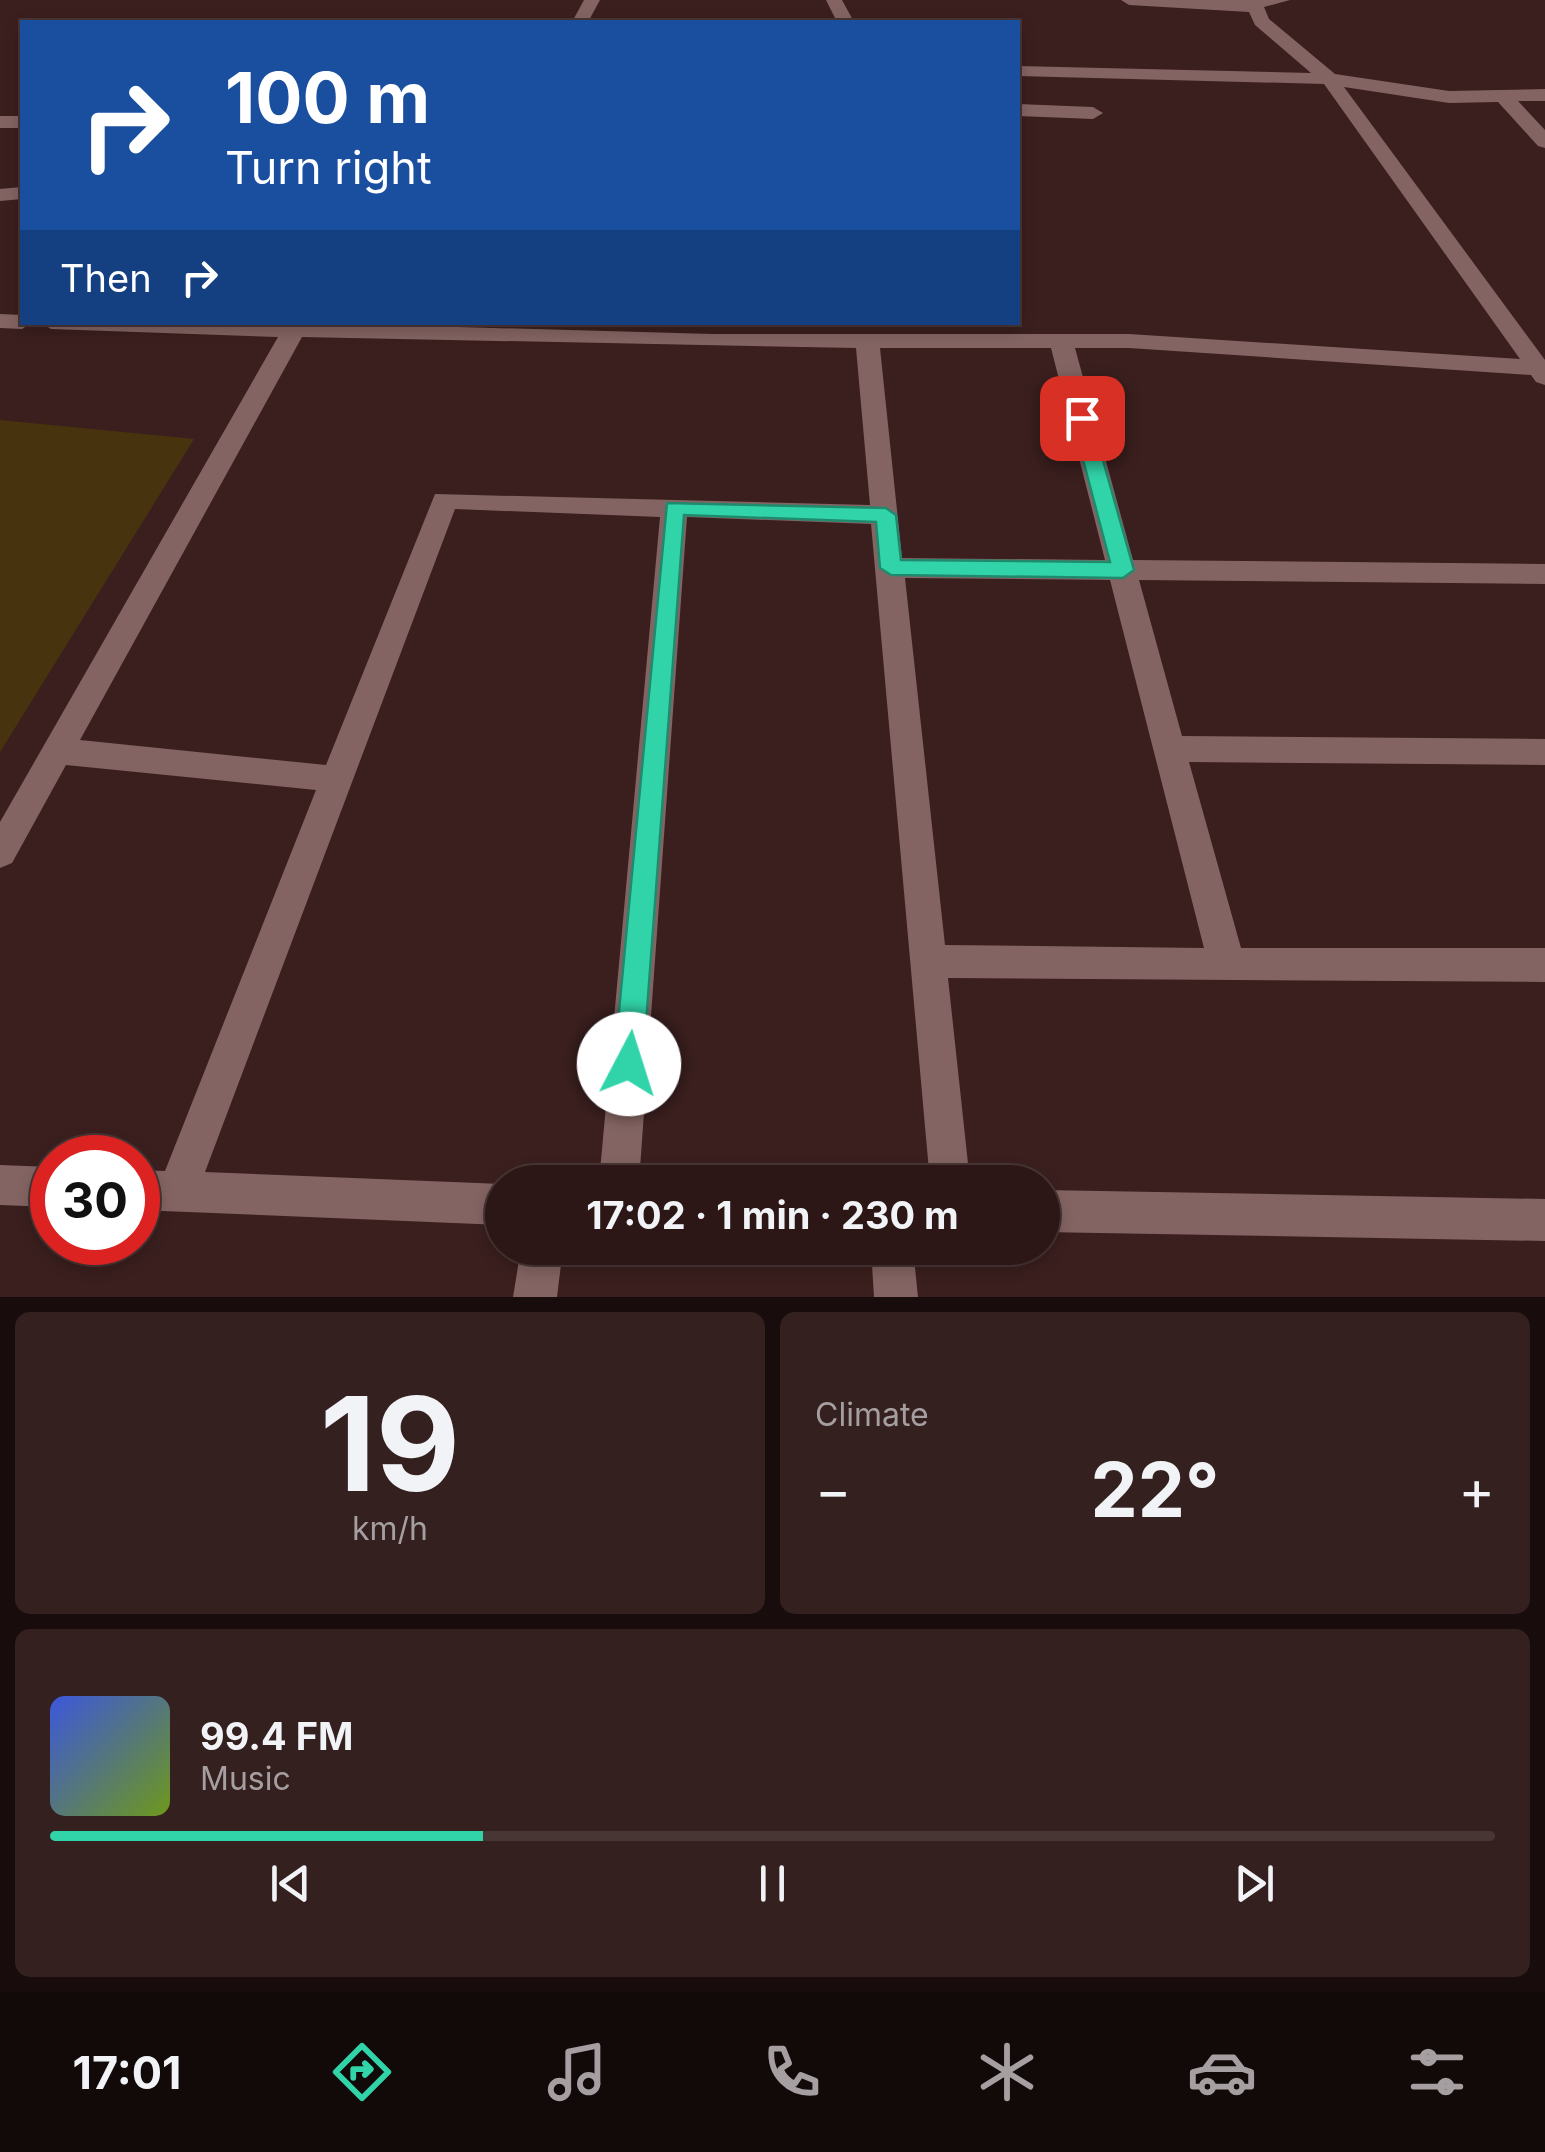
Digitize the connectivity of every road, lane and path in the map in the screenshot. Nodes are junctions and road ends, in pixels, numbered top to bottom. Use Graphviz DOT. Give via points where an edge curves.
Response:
graph roads {
  1 [pos="1129,0"];
  2 [pos="1282,0"];
  3 [pos="1256,7"];
  4 [pos="1020,71"];
  5 [pos="1329,79"];
  6 [pos="1545,95"];
  7 [pos="1503,96"];
  8 [pos="1020,110"];
  9 [pos="1093,113"];
  10 [pos="1545,142"];
  11 [pos="142,325"];
  12 [pos="411,328"];
  13 [pos="294,330"];
  14 [pos="868,341"];
  15 [pos="1061,341"];
  16 [pos="1539,360"];
  17 [pos="674,508"];
  18 [pos="886,515"];
  19 [pos="891,568"];
  20 [pos="1123,570"];
  21 [pos="1545,574"];
  22 [pos="1170,749"];
  23 [pos="58,750"];
  24 [pos="1545,752"];
  25 [pos="337,779"];
  26 [pos="0,853"];
  27 [pos="930,961"];
  28 [pos="1545,965"];
  29 [pos="1227,966"];
  30 [pos="620,1165"];
  31 [pos="948,1165"];
  32 [pos="160,1184"];
  33 [pos="0,1186"];
  34 [pos="30,1187"];
  35 [pos="160,1191"];
  36 [pos="485,1204"];
  37 [pos="1060,1211"];
  38 [pos="1545,1220"];
  39 [pos="540,1265"];
  40 [pos="893,1265"];
  41 [pos="535,1297"];
  42 [pos="896,1297"];
  1 -- 3 [label="street"];
  2 -- 3 [label="street" via="1254,2"];
  3 -- 5 [label="street" via="1261,21"];
  4 -- 5 [label="street"];
  5 -- 7 [label="street" via="1449,97"];
  5 -- 16 [label="street" via="1443,240"];
  6 -- 7 [label="street"];
  7 -- 10 [label="street"];
  8 -- 9 [label="street"];
  11 -- 13 [label="street"];
  12 -- 13 [label="street"];
  12 -- 14 [label="street"];
  13 -- 23 [label="street"];
  14 -- 15 [label="street"];
  14 -- 18 [label="street"];
  15 -- 16 [label="street"];
  15 -- 20 [label="street"];
  17 -- 18 [label="street"];
  17 -- 25 [label="street" via="444,500"];
  17 -- 30 [label="street"];
  18 -- 19 [label="street"];
  19 -- 20 [label="street"];
  19 -- 27 [label="street"];
  20 -- 21 [label="street"];
  20 -- 22 [label="street"];
  22 -- 24 [label="street"];
  22 -- 29 [label="street"];
  23 -- 25 [label="street"];
  23 -- 26 [label="street"];
  25 -- 32 [label="street"];
  27 -- 29 [label="street"];
  27 -- 31 [label="street"];
  28 -- 29 [label="street"];
  33 -- 34 [label="street"];
  35 -- 36 [label="street"];
  37 -- 38 [label="street"];
  39 -- 41 [label="street"];
  40 -- 42 [label="street"];
}
